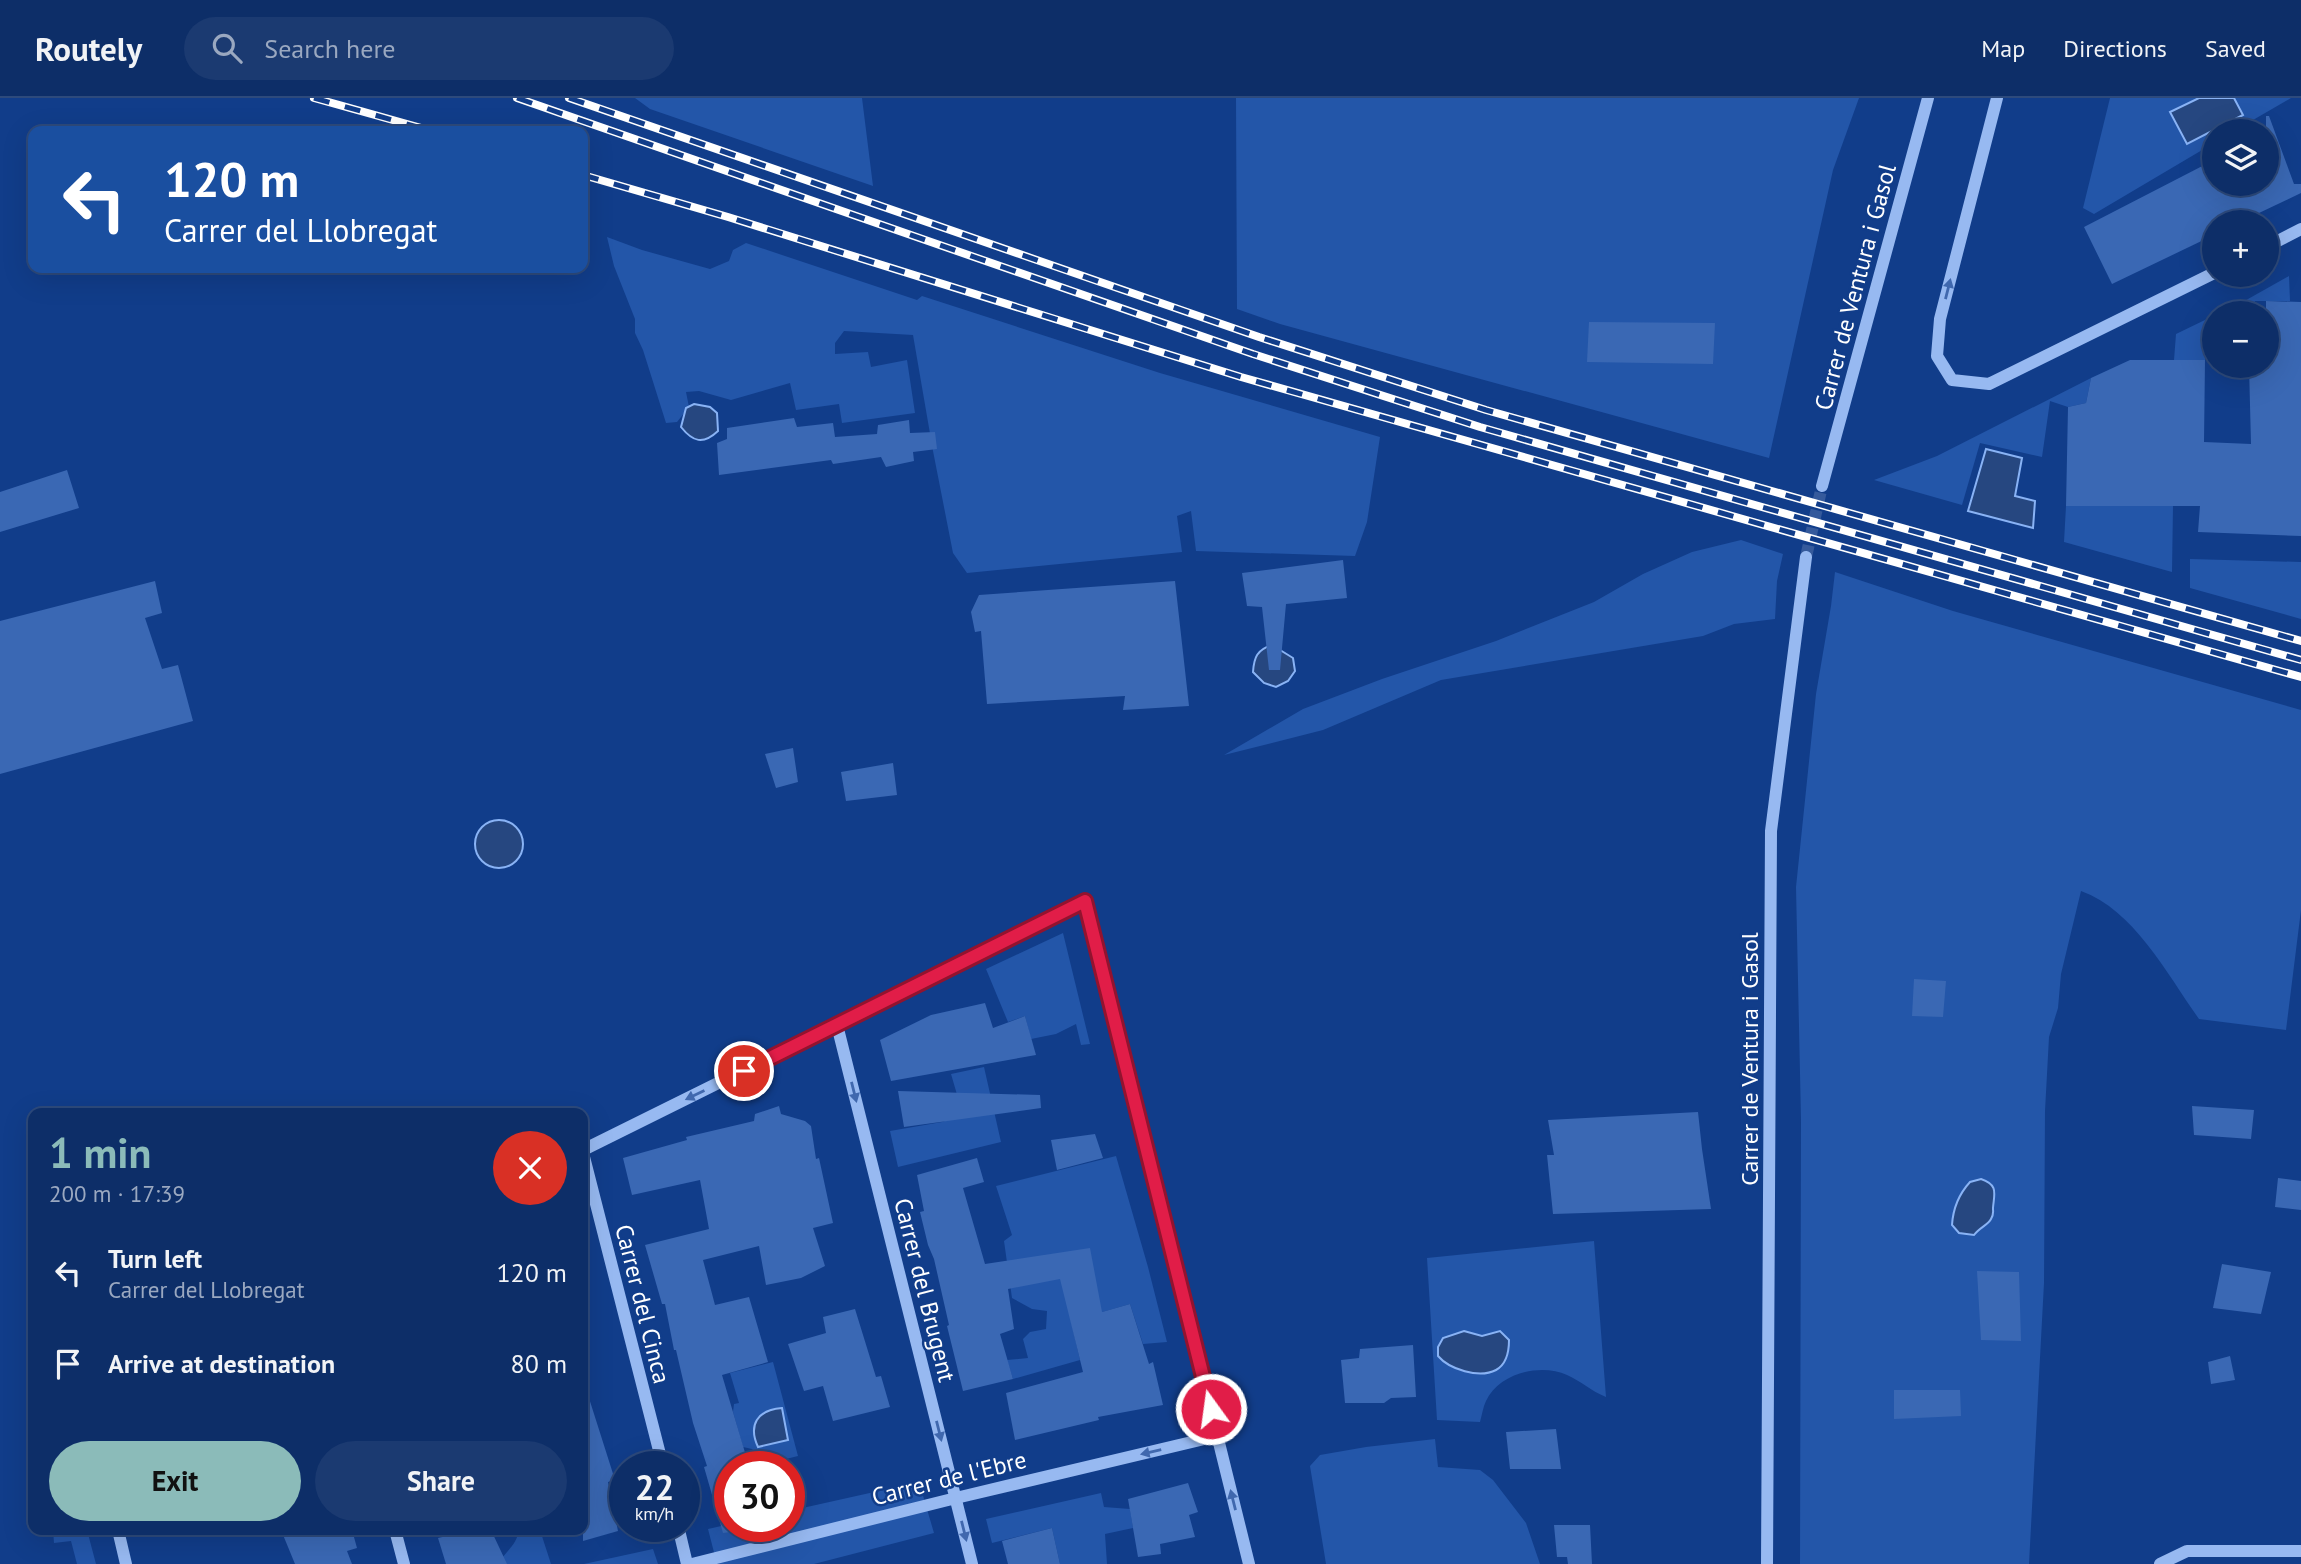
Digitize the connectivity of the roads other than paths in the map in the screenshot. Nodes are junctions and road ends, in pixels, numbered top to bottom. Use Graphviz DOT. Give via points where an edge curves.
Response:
graph roads {
  1 [pos="1928,98"];
  2 [pos="1997,98"];
  3 [pos="2301,229"];
  4 [pos="2279,240"];
  5 [pos="2202,279"];
  6 [pos="1822,486"];
  7 [pos="1806,556"];
  8 [pos="837,1025"];
  9 [pos="588,1149"];
  10 [pos="588,1171"];
  11 [pos="1217,1436"];
  12 [pos="659,1451"];
  13 [pos="956,1498"];
  14 [pos="119,1535"];
  15 [pos="396,1535"];
  16 [pos="683,1542"];
  17 [pos="2301,1551"];
  18 [pos="126,1564"];
  19 [pos="404,1564"];
  20 [pos="690,1564"];
  21 [pos="972,1564"];
  22 [pos="1249,1564"];
  23 [pos="1767,1564"];
  24 [pos="2160,1564"];
  1 -- 6 [label="street, Carrer de Ventura i Gasol"];
  5 -- 2 [label="street, one-way" via="1989,384 1952,380 1937,356 1940,319"];
  3 -- 4 [label="street"];
  7 -- 23 [label="street, Carrer de Ventura i Gasol" via="1771,831"];
  8 -- 9 [label="street, one-way"];
  8 -- 11 [label="street" via="1085,901"];
  8 -- 13 [label="street, Carrer del Brugent, one-way"];
  10 -- 12 [label="street, Carrer del Cinca"];
  11 -- 13 [label="street, Carrer de l'Ebre, one-way"];
  22 -- 11 [label="street, one-way"];
  13 -- 20 [label="street, Carrer de l'Ebre"];
  13 -- 21 [label="street, Carrer del Brugent, one-way"];
  14 -- 18 [label="street"];
  15 -- 19 [label="street"];
  16 -- 20 [label="street"];
  17 -- 24 [label="street" via="2187,1550"];
}
